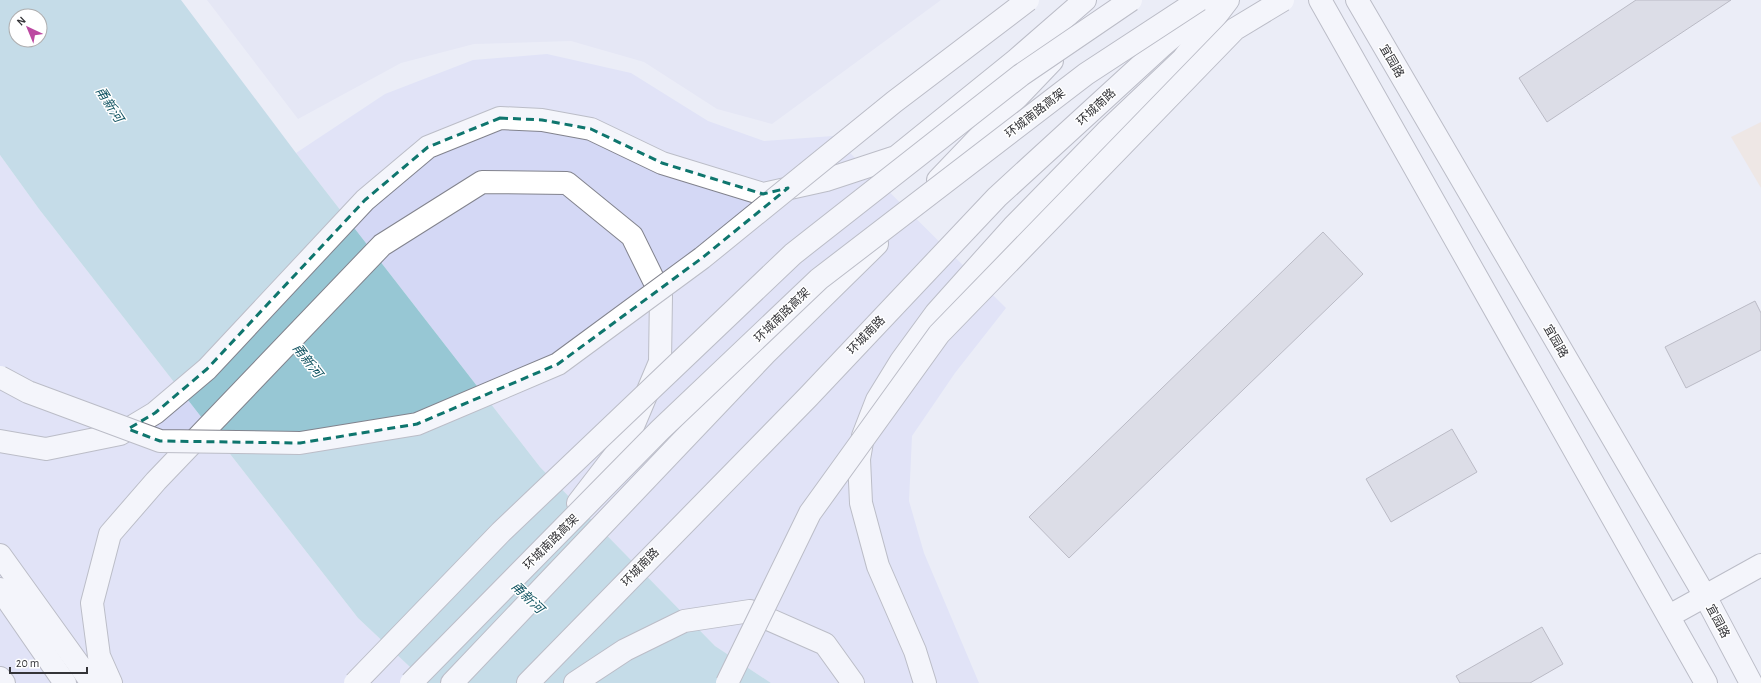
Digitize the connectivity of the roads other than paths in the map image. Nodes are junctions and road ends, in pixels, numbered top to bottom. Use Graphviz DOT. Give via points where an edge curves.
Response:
graph roads {
  1 [pos="1028,0"];
  2 [pos="1085,0"];
  3 [pos="1120,0"];
  4 [pos="1131,0"];
  5 [pos="1198,0"];
  6 [pos="1216,0"];
  7 [pos="1228,0"];
  8 [pos="1283,0"];
  9 [pos="1320,0"];
  10 [pos="1357,0"];
  11 [pos="0,377"];
  12 [pos="0,441"];
  13 [pos="608,520"];
  14 [pos="0,555"];
  15 [pos="1761,565"];
  16 [pos="0,589"];
  17 [pos="1705,596"];
  18 [pos="1669,616"];
  19 [pos="0,678"];
  20 [pos="4,683"];
  21 [pos="65,683"];
  22 [pos="92,683"];
  23 [pos="111,683"];
  24 [pos="355,683"];
  25 [pos="413,683"];
  26 [pos="438,683"];
  27 [pos="452,683"];
  28 [pos="528,683"];
  29 [pos="575,683"];
  30 [pos="727,683"];
  31 [pos="853,683"];
  32 [pos="925,683"];
  33 [pos="1706,683"];
  34 [pos="1751,683"];
  1 -- 11 [label="main road, bridge" via="894,102 702,258 558,364 417,424 300,443 160,441 28,392"];
  2 -- 12 [label="main road" via="1016,60 896,157 826,180 763,194 662,163 591,129 542,120 500,118 428,147 365,200 207,369 155,413 120,434 46,449"];
  3 -- 13 [label="main road" via="1042,70 886,235 765,354"];
  4 -- 24 [label="main road, bridge" via="1021,75 793,254 501,532"];
  5 -- 25 [label="main road, 环城南路高架, bridge" via="1086,74 819,279 660,430"];
  6 -- 28 [label="main road, 环城南路" via="997,197 808,397"];
  7 -- 32 [label="main road, bridge" via="1183,59 1108,130 1013,228 936,313 901,361 877,400 863,436 859,459 862,503 878,566 915,651"];
  8 -- 30 [label="main road, bridge" via="1235,29 939,334 810,513"];
  9 -- 18 [label="main road"];
  10 -- 17 [label="main road, 宜园路"];
  13 -- 26 [label="main road"];
  13 -- 27 [label="main road"];
  14 -- 22 [label="main road"];
  15 -- 17 [label="main road"];
  16 -- 21 [label="main road"];
  17 -- 18 [label="main road"];
  17 -- 34 [label="main road, 宜园路"];
  18 -- 33 [label="main road"];
  19 -- 20 [label="main road"];
  23 -- 25 [label="main road, bridge" via="99,656 92,603 110,534 156,481 382,245 482,182 566,183 632,236 661,295 660,362 628,438 575,506"];
  29 -- 31 [label="main road" via="625,650 684,620 750,611 825,644"];
}
